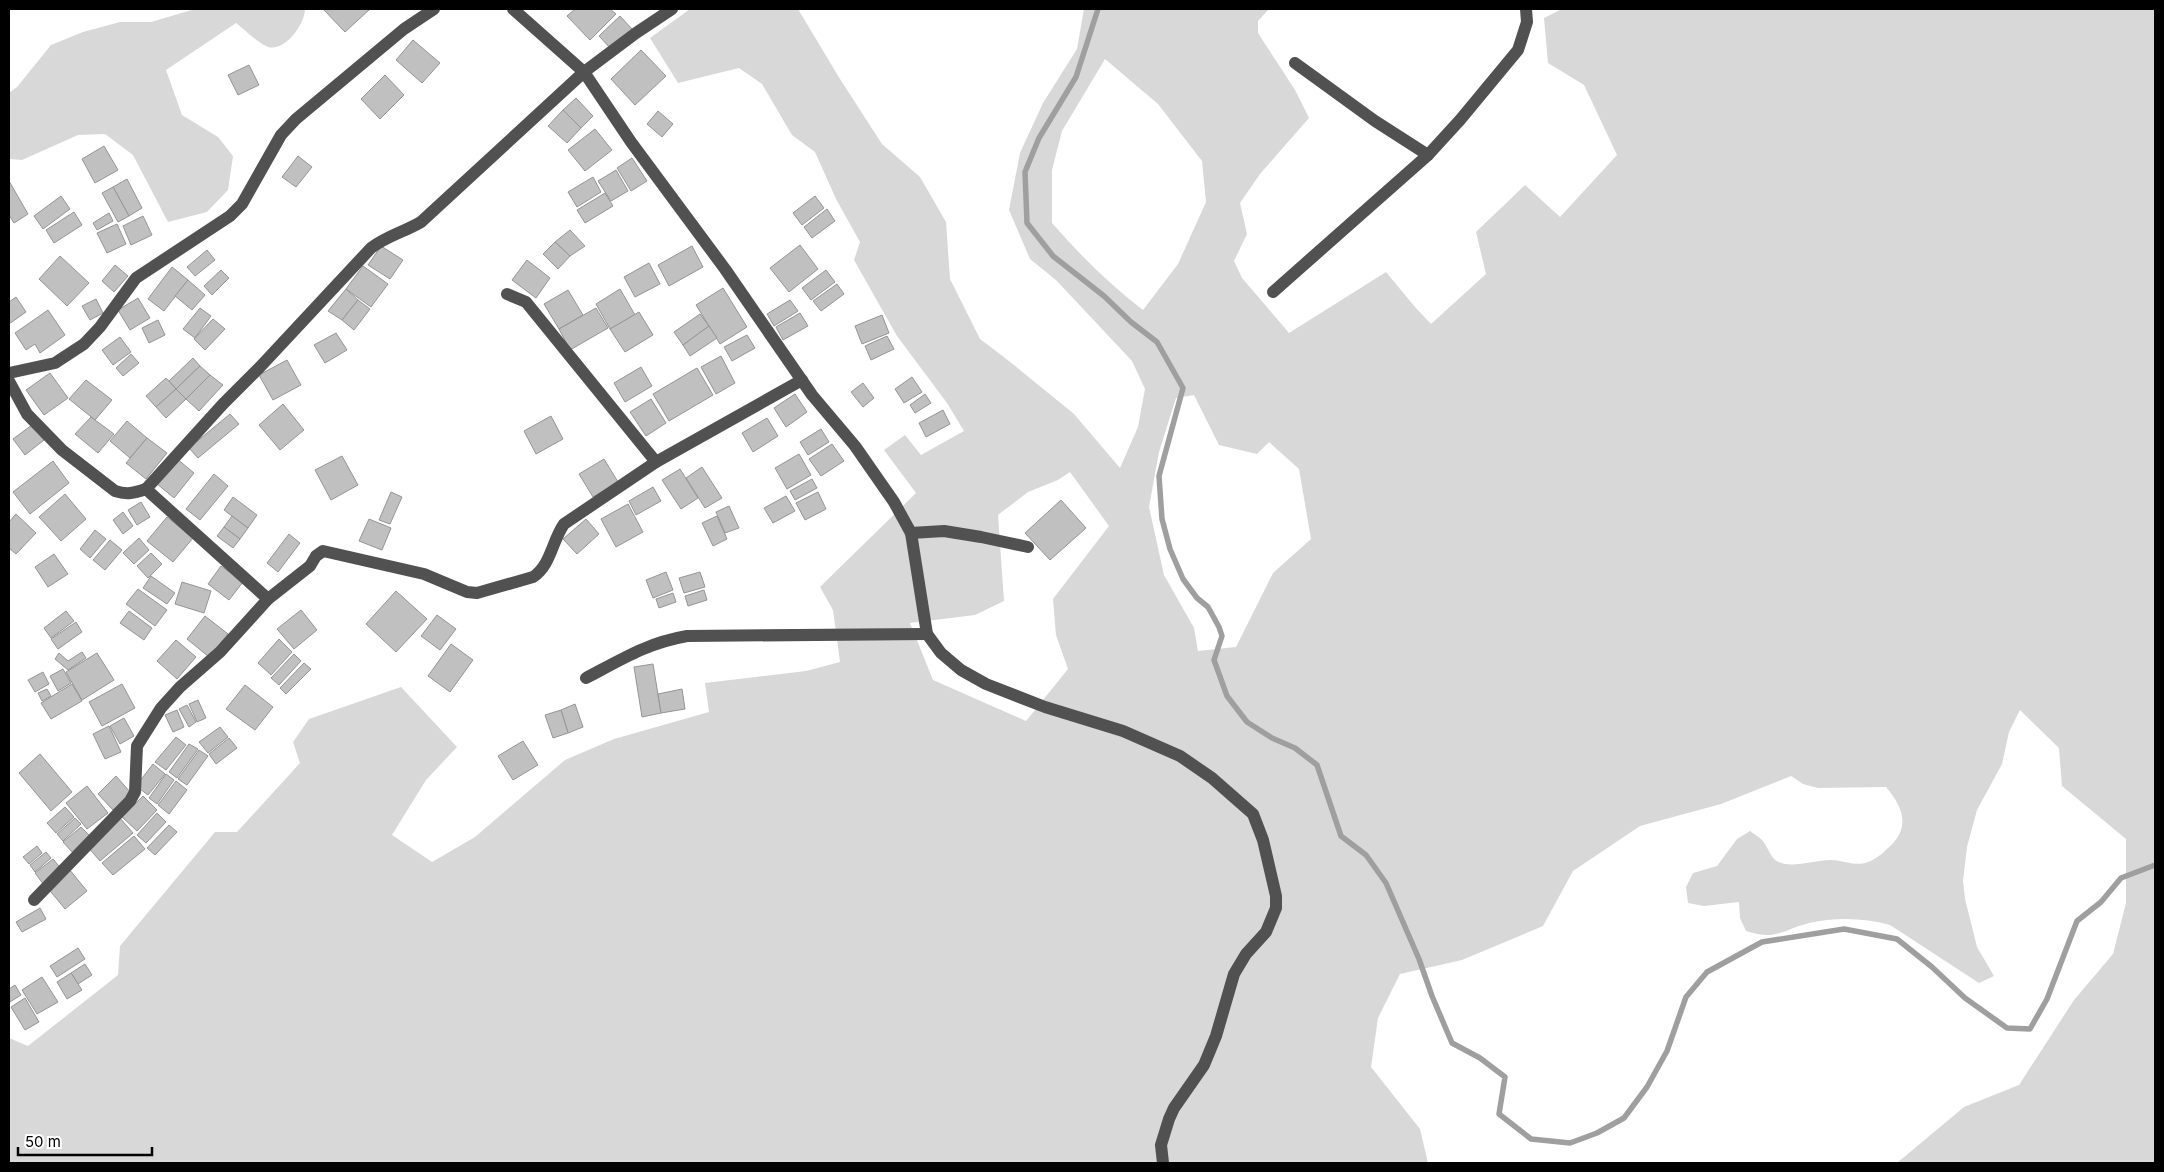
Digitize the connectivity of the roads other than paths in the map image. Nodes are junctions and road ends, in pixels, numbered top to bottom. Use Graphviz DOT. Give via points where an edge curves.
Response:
graph roads {
  1 [pos="434,9"];
  2 [pos="512,9"];
  3 [pos="672,9"];
  4 [pos="1526,9"];
  5 [pos="1295,63"];
  6 [pos="584,72"];
  7 [pos="1428,155"];
  8 [pos="1273,292"];
  9 [pos="507,294"];
  10 [pos="9,373"];
  11 [pos="802,380"];
  12 [pos="9,381"];
  13 [pos="656,462"];
  14 [pos="146,489"];
  15 [pos="911,533"];
  16 [pos="1028,547"];
  17 [pos="268,600"];
  18 [pos="927,634"];
  19 [pos="586,678"];
  20 [pos="34,900"];
  21 [pos="1163,1163"];
  1 -- 10 [label="street" via="404,29 296,119 281,135 242,204 206,234 136,278 84,344 55,363"];
  2 -- 6 [label="street"];
  3 -- 6 [label="street"];
  4 -- 7 [label="street" via="1527,22 1518,50"];
  5 -- 7 [label="street"];
  6 -- 11 [label="street"];
  6 -- 14 [label="street" via="421,222 371,248"];
  7 -- 8 [label="street"];
  9 -- 13 [label="street" via="526,302"];
  11 -- 13 [label="street"];
  11 -- 15 [label="street" via="855,446"];
  12 -- 14 [label="street" via="33,420 62,450 107,486 124,494"];
  13 -- 17 [label="street" via="564,524 545,566 533,577 476,593 466,592 424,574 323,551 310,566"];
  14 -- 17 [label="street"];
  15 -- 16 [label="street" via="944,531"];
  15 -- 18 [label="street"];
  17 -- 20 [label="street" via="161,708 137,746 135,792 130,801"];
  18 -- 19 [label="street" via="687,636 638,650"];
  18 -- 21 [label="street" via="941,653 961,670 986,684 1045,707 1123,731 1180,756 1212,778 1253,814 1263,840 1276,908 1266,932 1246,954 1234,974 1204,1065 1169,1119 1162,1146"];
}
